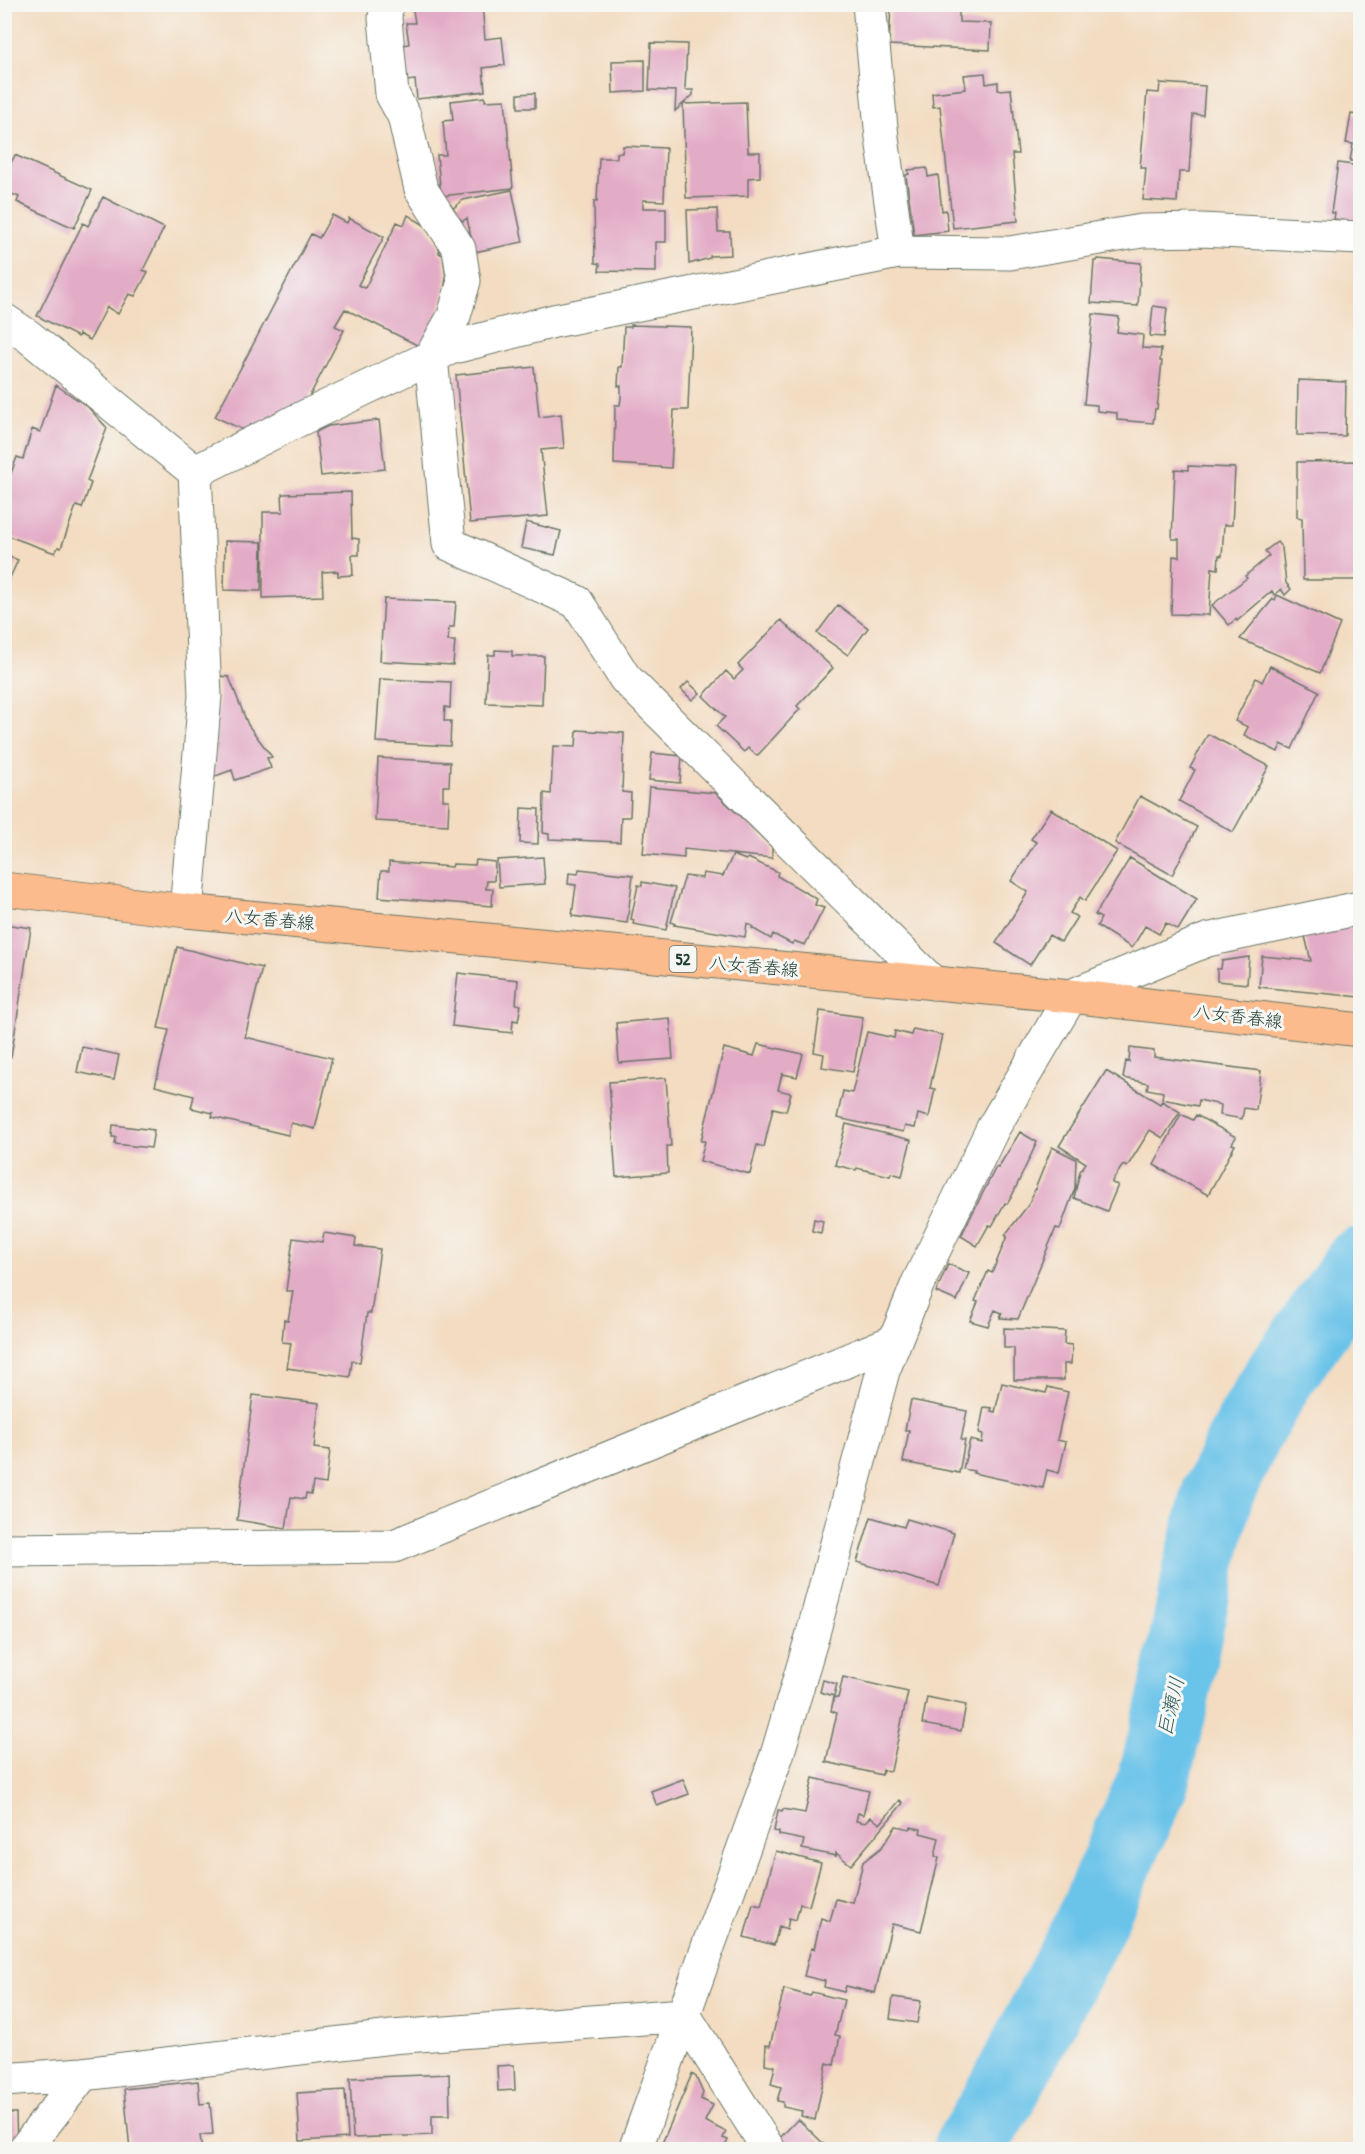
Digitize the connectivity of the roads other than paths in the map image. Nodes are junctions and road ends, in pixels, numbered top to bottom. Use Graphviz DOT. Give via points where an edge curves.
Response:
graph roads {
  1 [pos="386,4"];
  2 [pos="869,4"];
  3 [pos="1360,238"];
  4 [pos="898,252"];
  5 [pos="4,320"];
  6 [pos="432,357"];
  7 [pos="195,472"];
  8 [pos="4,889"];
  9 [pos="1360,908"];
  10 [pos="186,911"];
  11 [pos="933,983"];
  12 [pos="1071,996"];
  13 [pos="1360,1030"];
  14 [pos="895,1341"];
  15 [pos="4,1550"];
  16 [pos="684,2015"];
  17 [pos="83,2074"];
  18 [pos="4,2080"];
  19 [pos="24,2150"];
  20 [pos="634,2150"];
  21 [pos="769,2150"];
  1 -- 6 [label="street" via="392,94 404,116 421,189 459,249 464,281 454,316"];
  2 -- 4 [label="street"];
  3 -- 4 [label="street" via="1142,231 1010,253"];
  4 -- 6 [label="street" via="554,321 450,348"];
  5 -- 7 [label="street"];
  6 -- 7 [label="street"];
  6 -- 11 [label="street" via="449,544 577,602 625,678"];
  7 -- 10 [label="street" via="205,696"];
  8 -- 10 [label="main road, 八女香春線 / 52"];
  9 -- 12 [label="street" via="1207,940"];
  10 -- 11 [label="main road, 八女香春線 / 52"];
  11 -- 12 [label="main road, 八女香春線 / 52"];
  12 -- 13 [label="main road, 八女香春線 / 52"];
  12 -- 14 [label="street" via="993,1128 918,1282"];
  14 -- 15 [label="street" via="394,1546"];
  14 -- 16 [label="street" via="883,1371 777,1755"];
  16 -- 17 [label="street" via="392,2037"];
  16 -- 20 [label="street"];
  16 -- 21 [label="street"];
  17 -- 18 [label="street"];
  17 -- 19 [label="street"];
}
